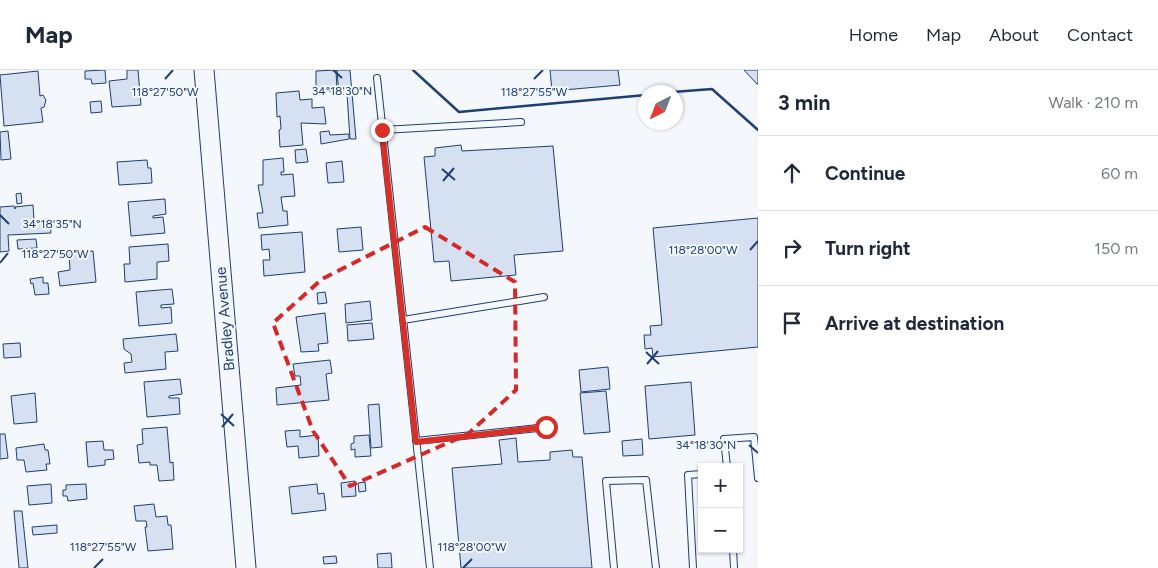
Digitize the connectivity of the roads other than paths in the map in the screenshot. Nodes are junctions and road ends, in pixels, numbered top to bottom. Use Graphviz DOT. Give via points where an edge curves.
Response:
graph roads {
  1 [pos="204,70"];
  2 [pos="377,78"];
  3 [pos="521,122"];
  4 [pos="382,130"];
  5 [pos="544,297"];
  6 [pos="403,320"];
  7 [pos="546,427"];
  8 [pos="416,442"];
  9 [pos="727,463"];
  10 [pos="698,474"];
  11 [pos="758,478"];
  12 [pos="733,553"];
  13 [pos="246,568"];
  14 [pos="430,568"];
  15 [pos="614,568"];
  16 [pos="656,568"];
  17 [pos="693,568"];
  18 [pos="734,568"];
  1 -- 13 [label="street, Bradley Avenue"];
  2 -- 4 [label="lane"];
  3 -- 4 [label="lane"];
  4 -- 6 [label="lane"];
  5 -- 6 [label="lane"];
  6 -- 8 [label="lane"];
  7 -- 8 [label="lane"];
  8 -- 14 [label="lane"];
  9 -- 11 [label="lane" via="724,439 754,437"];
  10 -- 17 [label="lane" via="688,474"];
  12 -- 18 [label="lane"];
  15 -- 16 [label="lane" via="606,481 646,480"];
}
